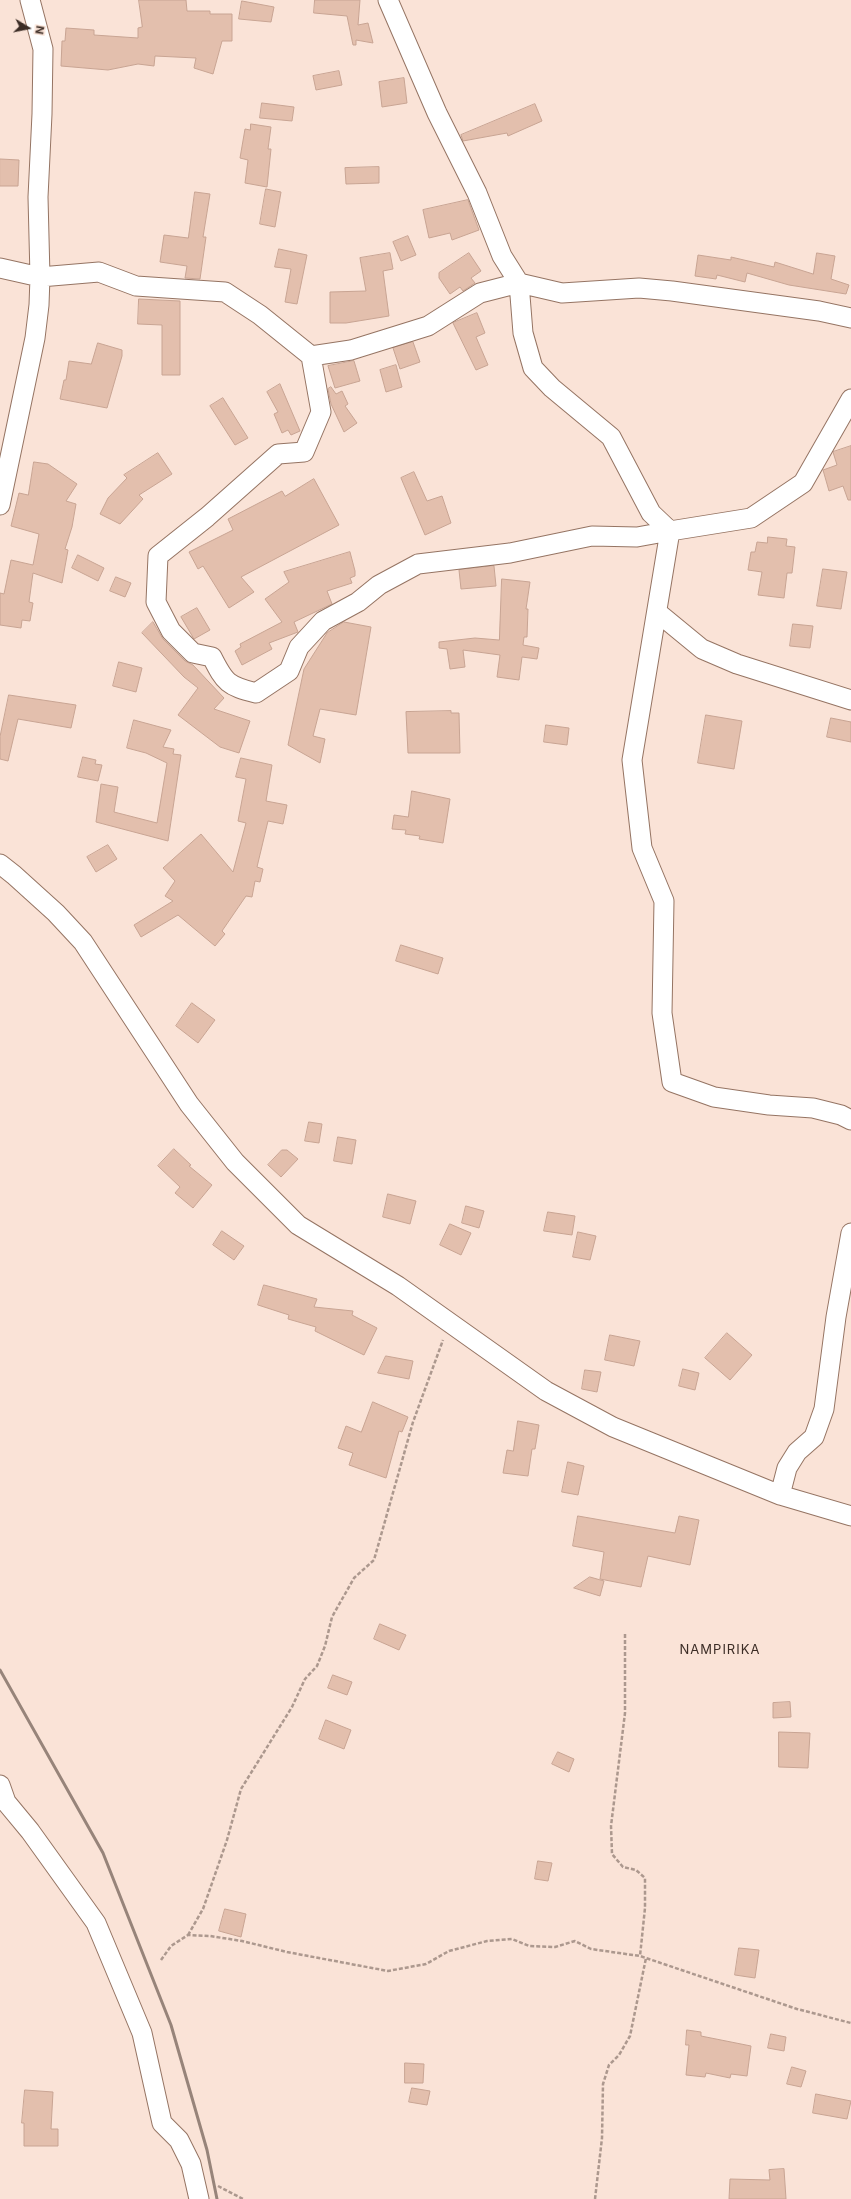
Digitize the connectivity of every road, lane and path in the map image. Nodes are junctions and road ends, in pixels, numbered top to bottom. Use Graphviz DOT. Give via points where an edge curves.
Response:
graph roads {
  1 [pos="30,0"];
  2 [pos="388,0"];
  3 [pos="0,268"];
  4 [pos="40,277"];
  5 [pos="519,283"];
  6 [pos="851,318"];
  7 [pos="311,356"];
  8 [pos="851,399"];
  9 [pos="0,505"];
  10 [pos="670,531"];
  11 [pos="658,612"];
  12 [pos="851,700"];
  13 [pos="0,864"];
  14 [pos="851,1120"];
  15 [pos="851,1233"];
  16 [pos="450,1323"];
  17 [pos="780,1495"];
  18 [pos="851,1516"];
  19 [pos="625,1634"];
  20 [pos="0,1785"];
  21 [pos="188,1935"];
  22 [pos="640,1956"];
  23 [pos="646,1958"];
  24 [pos="162,1960"];
  25 [pos="851,2023"];
  26 [pos="218,2186"];
  27 [pos="199,2199"];
  28 [pos="243,2199"];
  29 [pos="595,2199"];
  1 -- 4 [label="street" via="43,49 38,197"];
  2 -- 5 [label="street" via="437,113 477,193 502,256"];
  3 -- 4 [label="street"];
  4 -- 7 [label="street" via="99,272 136,286 225,292 260,315"];
  4 -- 9 [label="street" via="40,305 35,338"];
  5 -- 6 [label="street" via="562,293 639,288 672,291 819,311"];
  5 -- 7 [label="street" via="480,293 428,326 351,350"];
  5 -- 10 [label="street" via="523,333 533,368 552,388 611,437 651,513"];
  7 -- 10 [label="street" via="321,412 304,452 278,454 218,508 158,556 156,602 171,631 193,653 212,657 221,674 235,688 256,693 289,671 299,647 323,621 358,602 379,585 418,564 510,553 592,536 636,537"];
  8 -- 10 [label="street" via="803,483 751,518"];
  10 -- 11 [label="street"];
  11 -- 12 [label="street" via="702,649 737,664"];
  11 -- 14 [label="street" via="632,760 642,848 664,901 662,1013 672,1082 714,1097 813,1108"];
  13 -- 16 [label="street" via="56,913 83,942 189,1104 235,1162 298,1225 398,1286"];
  15 -- 17 [label="street" via="836,1317 824,1409 814,1437 797,1452 787,1468"];
  16 -- 17 [label="street" via="546,1390 613,1427"];
  16 -- 21 [label="path" via="413,1422 374,1560 354,1578 332,1616 317,1666 305,1679 292,1707 242,1789 203,1909"];
  17 -- 18 [label="street"];
  19 -- 22 [label="path" via="625,1713 611,1826 612,1854 623,1867 636,1870 645,1878"];
  20 -- 27 [label="street" via="6,1802 96,1923 142,2033 162,2123 179,2140 191,2164"];
  21 -- 22 [label="path" via="242,1941 388,1971 426,1964 449,1951 487,1941 512,1939 529,1946 555,1947 575,1941 591,1949"];
  21 -- 24 [label="path" via="171,1946"];
  22 -- 23 [label="path"];
  23 -- 25 [label="path" via="797,2009"];
  23 -- 29 [label="path" via="630,2036 619,2055 609,2065 604,2084 602,2138"];
  26 -- 28 [label="path"];
}
